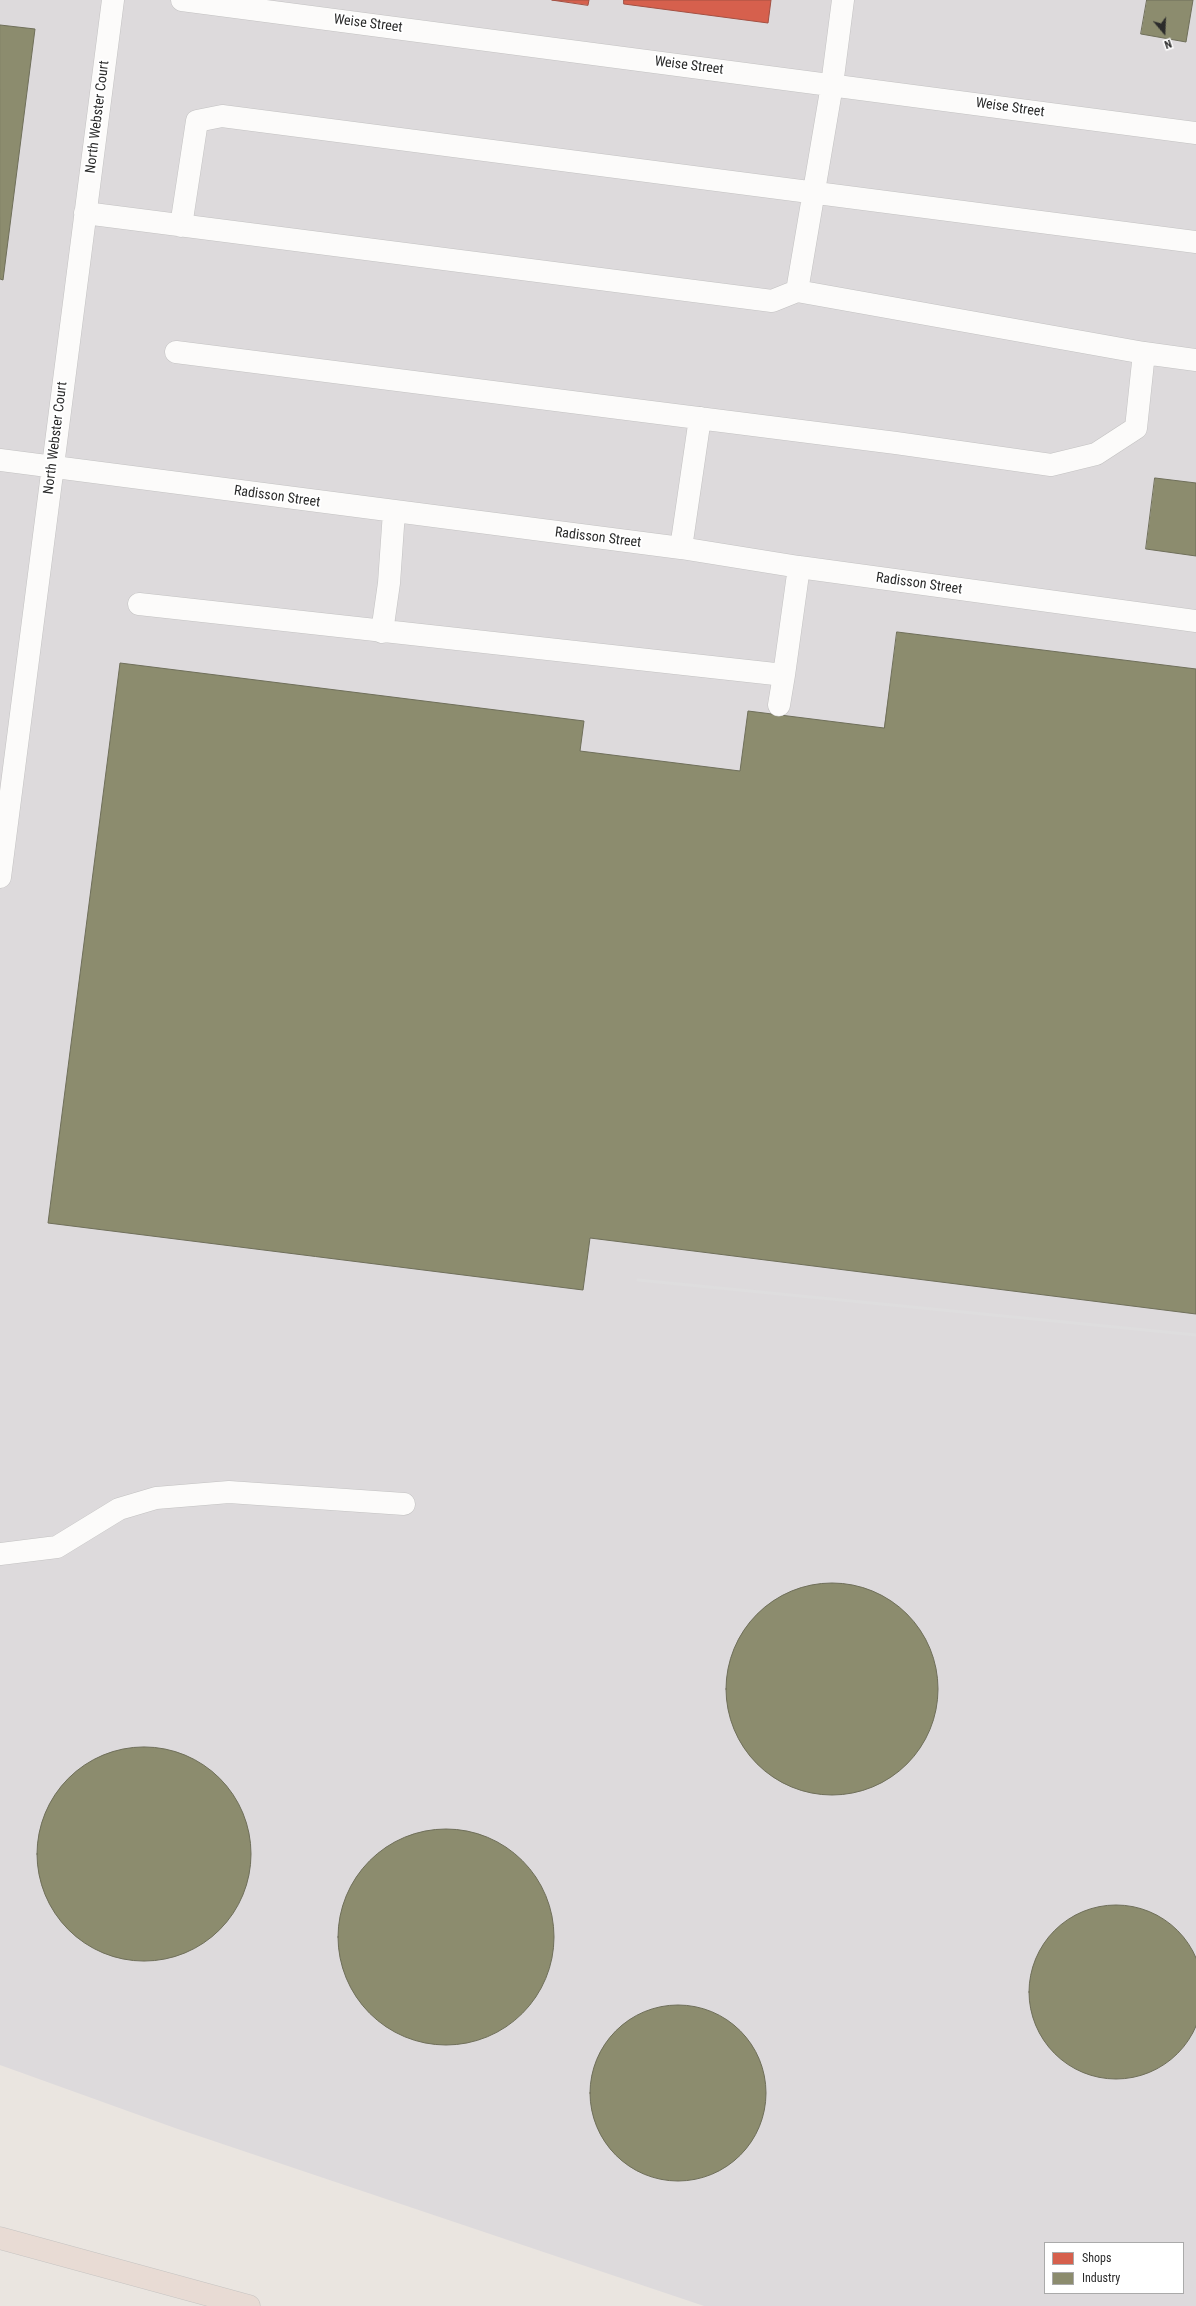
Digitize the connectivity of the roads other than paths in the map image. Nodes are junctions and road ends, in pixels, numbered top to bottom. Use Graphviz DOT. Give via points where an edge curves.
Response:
graph roads {
  1 [pos="113,0"];
  2 [pos="182,0"];
  3 [pos="843,0"];
  4 [pos="832,85"];
  5 [pos="1196,133"];
  6 [pos="813,192"];
  7 [pos="86,213"];
  8 [pos="181,226"];
  9 [pos="1196,242"];
  10 [pos="797,292"];
  11 [pos="176,352"];
  12 [pos="1144,354"];
  13 [pos="1196,360"];
  14 [pos="700,418"];
  15 [pos="0,460"];
  16 [pos="52,466"];
  17 [pos="394,512"];
  18 [pos="681,548"];
  19 [pos="799,567"];
  20 [pos="139,604"];
  21 [pos="1196,621"];
  22 [pos="382,632"];
  23 [pos="784,675"];
  24 [pos="779,705"];
  25 [pos="0,877"];
  26 [pos="404,1504"];
  27 [pos="0,1554"];
  28 [pos="0,2238"];
  29 [pos="249,2306"];
  1 -- 7 [label="street, North Webster Court"];
  2 -- 4 [label="street, Weise Street"];
  3 -- 4 [label="street"];
  4 -- 5 [label="street, Weise Street"];
  4 -- 6 [label="street"];
  6 -- 8 [label="street" via="222,116 198,121"];
  6 -- 9 [label="street"];
  6 -- 10 [label="street"];
  7 -- 8 [label="street"];
  7 -- 16 [label="street, North Webster Court"];
  8 -- 10 [label="street" via="772,301"];
  10 -- 12 [label="street"];
  11 -- 14 [label="street"];
  12 -- 13 [label="street"];
  12 -- 14 [label="street" via="1136,428 1096,454 1051,465"];
  14 -- 18 [label="street"];
  15 -- 16 [label="street, Radisson Street"];
  16 -- 17 [label="street, Radisson Street"];
  16 -- 25 [label="street, North Webster Court"];
  17 -- 18 [label="street, Radisson Street"];
  17 -- 22 [label="street" via="389,583"];
  18 -- 19 [label="street, Radisson Street"];
  19 -- 21 [label="street, Radisson Street"];
  19 -- 23 [label="street"];
  20 -- 22 [label="street"];
  22 -- 23 [label="street"];
  23 -- 24 [label="street"];
  26 -- 27 [label="street" via="229,1492 156,1498 119,1509 58,1547"];
  28 -- 29 [label="highway"];
}
